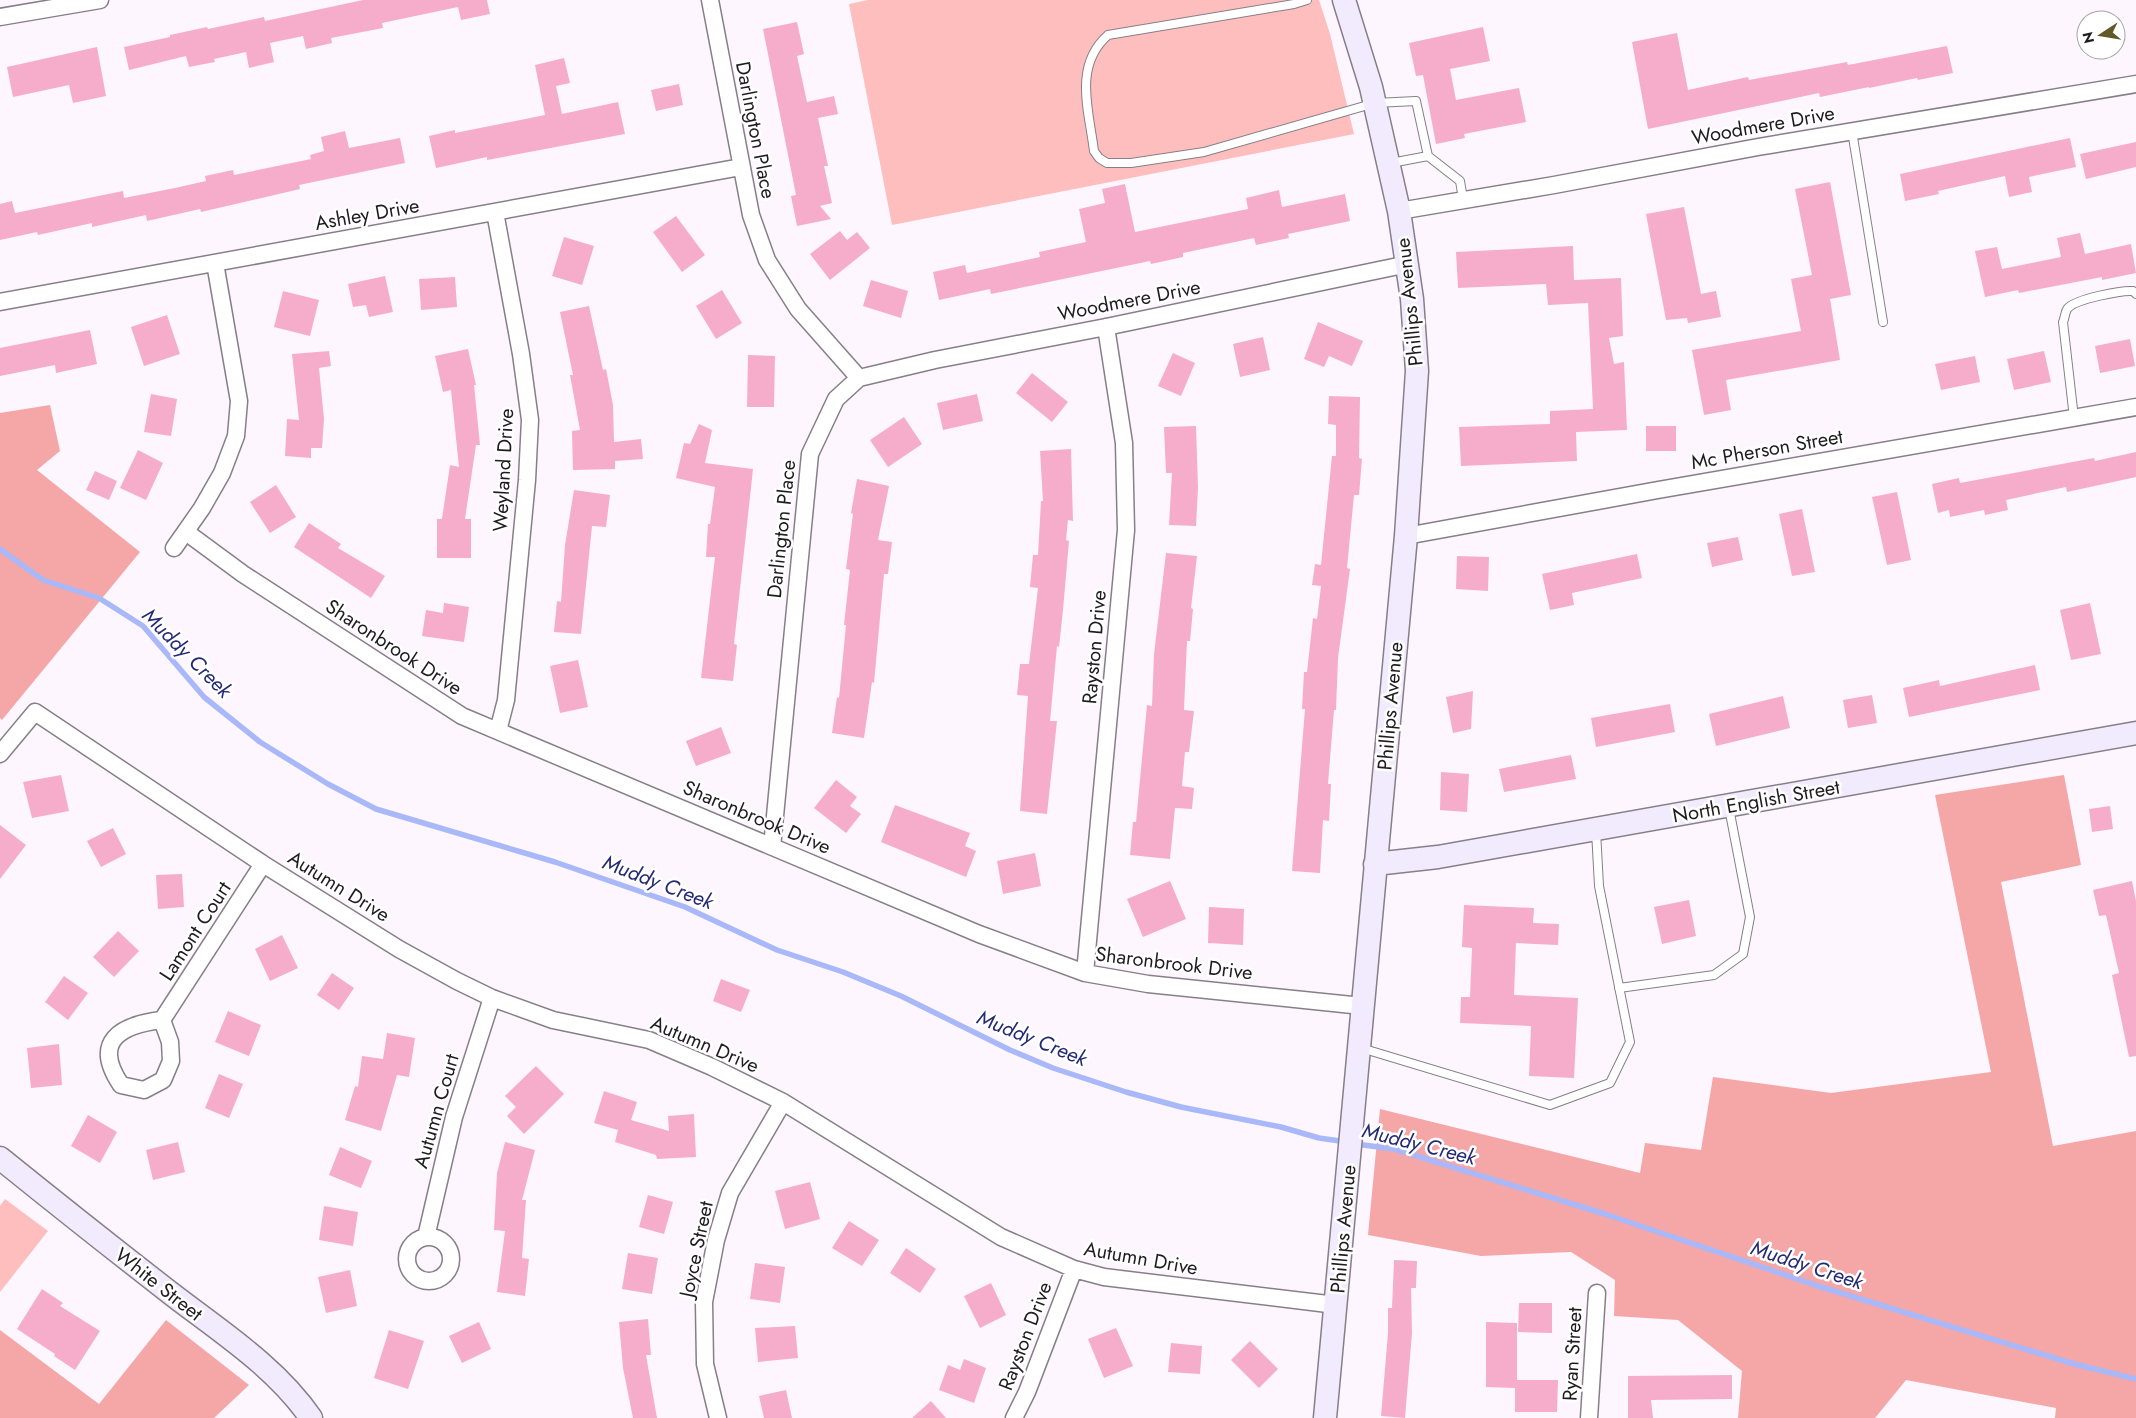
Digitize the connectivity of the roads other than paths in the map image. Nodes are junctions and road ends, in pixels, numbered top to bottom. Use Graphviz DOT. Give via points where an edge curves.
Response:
graph roads {
  1 [pos="100,0"];
  2 [pos="710,0"];
  3 [pos="1307,0"];
  4 [pos="1344,0"];
  5 [pos="0,17"];
  6 [pos="2136,84"];
  7 [pos="1375,103"];
  8 [pos="1852,131"];
  9 [pos="1428,156"];
  10 [pos="1388,163"];
  11 [pos="741,167"];
  12 [pos="1463,199"];
  13 [pos="1399,211"];
  14 [pos="495,212"];
  15 [pos="215,263"];
  16 [pos="1408,264"];
  17 [pos="2136,294"];
  18 [pos="0,302"];
  19 [pos="1883,322"];
  20 [pos="1106,327"];
  21 [pos="859,378"];
  22 [pos="2136,407"];
  23 [pos="2074,418"];
  24 [pos="186,532"];
  25 [pos="1406,536"];
  26 [pos="174,548"];
  27 [pos="498,731"];
  28 [pos="2136,733"];
  29 [pos="0,754"];
  30 [pos="1729,806"];
  31 [pos="1596,829"];
  32 [pos="772,847"];
  33 [pos="263,864"];
  34 [pos="1375,864"];
  35 [pos="1084,973"];
  36 [pos="1619,988"];
  37 [pos="492,998"];
  38 [pos="1362,1006"];
  39 [pos="162,1020"];
  40 [pos="1359,1047"];
  41 [pos="783,1102"];
  42 [pos="0,1158"];
  43 [pos="426,1237"];
  44 [pos="1074,1269"];
  45 [pos="1597,1293"];
  46 [pos="1336,1305"];
  47 [pos="311,1418"];
  48 [pos="718,1418"];
  49 [pos="1014,1418"];
  50 [pos="1325,1418"];
  51 [pos="1589,1418"];
  1 -- 5 [label="street"];
  2 -- 11 [label="street, Darlington Place"];
  3 -- 7 [label="lane" via="1108,34 1097,44 1085,76 1094,151 1107,163 1131,163 1204,152"];
  4 -- 7 [label="street, Phillips Avenue"];
  6 -- 8 [label="street, Woodmere Drive"];
  7 -- 9 [label="lane" via="1416,101"];
  7 -- 10 [label="street, Phillips Avenue"];
  8 -- 12 [label="street, Woodmere Drive"];
  8 -- 19 [label="lane"];
  9 -- 10 [label="lane"];
  9 -- 12 [label="lane" via="1460,181"];
  10 -- 13 [label="street, Phillips Avenue"];
  11 -- 14 [label="street, Ashley Drive"];
  11 -- 21 [label="street, Darlington Place" via="751,215 767,260 798,310"];
  12 -- 13 [label="street, Woodmere Drive"];
  13 -- 16 [label="street, Phillips Avenue"];
  14 -- 15 [label="street, Ashley Drive"];
  14 -- 27 [label="street, Weyland Drive" via="530,420 506,700"];
  15 -- 18 [label="street, Ashley Drive"];
  15 -- 24 [label="street" via="239,401 236,436 222,473"];
  16 -- 20 [label="street, Woodmere Drive"];
  16 -- 25 [label="street, Phillips Avenue" via="1417,371"];
  17 -- 23 [label="lane" via="2122,290 2067,308 2063,322"];
  20 -- 21 [label="street, Woodmere Drive"];
  20 -- 35 [label="street, Rayston Drive" via="1124,443 1126,530"];
  21 -- 32 [label="street, Darlington Place" via="836,399 810,454"];
  22 -- 23 [label="street, Mc Pherson Street"];
  23 -- 25 [label="street, Mc Pherson Street"];
  24 -- 26 [label="street"];
  24 -- 27 [label="street, Sharonbrook Drive" via="243,574 407,682 462,716"];
  25 -- 34 [label="street, Phillips Avenue"];
  27 -- 32 [label="street, Sharonbrook Drive"];
  28 -- 30 [label="street, North English Street"];
  29 -- 33 [label="street, Autumn Drive" via="35,712"];
  30 -- 31 [label="street, North English Street"];
  30 -- 36 [label="lane" via="1750,917 1743,954 1714,975"];
  31 -- 34 [label="street, North English Street" via="1438,857"];
  31 -- 36 [label="lane" via="1599,886"];
  32 -- 35 [label="street, Sharonbrook Drive" via="979,934"];
  33 -- 37 [label="street, Autumn Drive" via="399,949"];
  33 -- 39 [label="street, Lamont Court"];
  34 -- 38 [label="street, Phillips Avenue"];
  35 -- 38 [label="street, Sharonbrook Drive" via="1148,984"];
  36 -- 40 [label="lane" via="1630,1042 1610,1083 1550,1105"];
  37 -- 41 [label="street, Autumn Drive" via="553,1020 649,1040"];
  37 -- 43 [label="street, Autumn Court" via="454,1117"];
  38 -- 40 [label="street, Phillips Avenue"];
  39 -- 39 [label="street" via="129,1027 116,1036 108,1050 111,1070 121,1086 144,1090 163,1080 171,1061 170,1042"];
  40 -- 46 [label="street, Phillips Avenue"];
  41 -- 44 [label="street, Autumn Drive" via="1001,1237"];
  41 -- 48 [label="street, Joyce Street" via="730,1193 716,1240 704,1302 705,1364"];
  42 -- 47 [label="street, White Street" via="256,1359 300,1402"];
  44 -- 46 [label="street, Autumn Drive" via="1150,1284"];
  44 -- 49 [label="street, Rayston Drive"];
  45 -- 51 [label="street, Ryan Street"];
  46 -- 50 [label="street, Phillips Avenue"];
}
